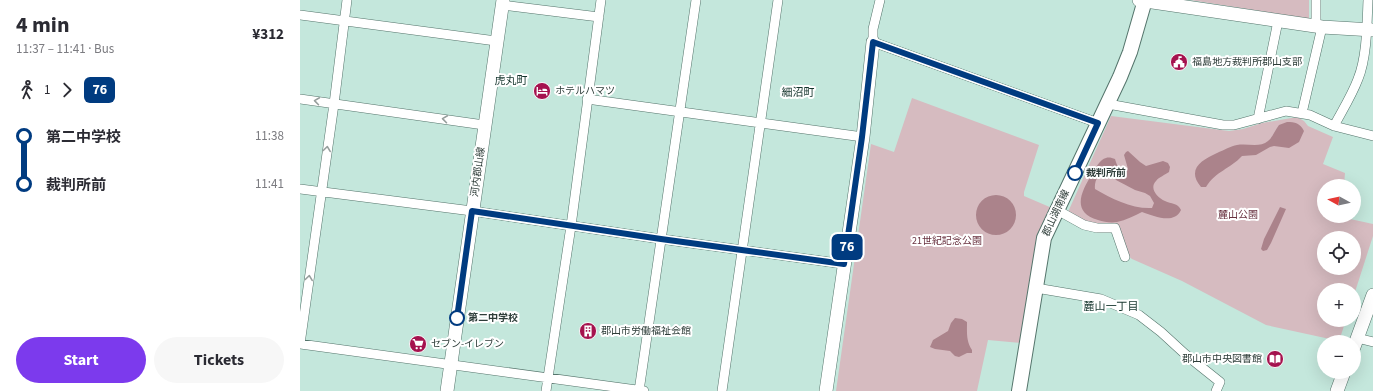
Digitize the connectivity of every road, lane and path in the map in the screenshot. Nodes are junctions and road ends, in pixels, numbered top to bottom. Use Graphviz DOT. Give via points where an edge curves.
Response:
graph roads {
  1 [pos="347,0"];
  2 [pos="601,0"];
  3 [pos="696,0"];
  4 [pos="778,0"];
  5 [pos="880,0"];
  6 [pos="1143,0"];
  7 [pos="1316,0"];
  8 [pos="1368,0"];
  9 [pos="502,3"];
  10 [pos="300,15"];
  11 [pos="599,17"];
  12 [pos="1278,21"];
  13 [pos="344,22"];
  14 [pos="1319,26"];
  15 [pos="1370,30"];
  16 [pos="496,41"];
  17 [pos="873,42"];
  18 [pos="300,99"];
  19 [pos="587,99"];
  20 [pos="334,104"];
  21 [pos="1108,104"];
  22 [pos="680,111"];
  23 [pos="1302,113"];
  24 [pos="1258,119"];
  25 [pos="760,123"];
  26 [pos="1098,123"];
  27 [pos="484,125"];
  28 [pos="1334,126"];
  29 [pos="1373,136"];
  30 [pos="862,137"];
  31 [pos="300,189"];
  32 [pos="321,192"];
  33 [pos="1057,210"];
  34 [pos="472,211"];
  35 [pos="570,226"];
  36 [pos="661,239"];
  37 [pos="742,250"];
  38 [pos="1125,257"];
  39 [pos="844,264"];
  40 [pos="1036,288"];
  41 [pos="1373,295"];
  42 [pos="1359,335"];
  43 [pos="1361,342"];
  44 [pos="1373,342"];
  45 [pos="300,344"];
  46 [pos="451,364"];
  47 [pos="548,378"];
  48 [pos="1341,379"];
  49 [pos="447,391"];
  50 [pos="546,391"];
  51 [pos="641,391"];
  52 [pos="722,391"];
  53 [pos="826,391"];
  54 [pos="1020,391"];
  55 [pos="1216,391"];
  56 [pos="1337,391"];
  1 -- 13 [label="street"];
  2 -- 11 [label="street"];
  3 -- 22 [label="street"];
  4 -- 25 [label="street"];
  5 -- 17 [label="street"];
  6 -- 12 [label="street"];
  6 -- 21 [label="main road, 郡山湖南線" via="1130,52"];
  7 -- 14 [label="street"];
  8 -- 15 [label="street"];
  9 -- 11 [label="street"];
  9 -- 16 [label="street, 河内郡山線"];
  10 -- 13 [label="street"];
  11 -- 19 [label="street"];
  12 -- 14 [label="street"];
  12 -- 24 [label="street"];
  13 -- 16 [label="street"];
  13 -- 20 [label="street"];
  14 -- 15 [label="street"];
  14 -- 23 [label="street"];
  15 -- 28 [label="street" via="1358,79"];
  16 -- 27 [label="street, 河内郡山線"];
  17 -- 26 [label="street"];
  17 -- 30 [label="street"];
  20 -- 18 [label="street, one-way"];
  19 -- 22 [label="street"];
  19 -- 35 [label="street"];
  27 -- 20 [label="street, one-way"];
  32 -- 20 [label="street, one-way"];
  21 -- 24 [label="street" via="1222,125"];
  21 -- 26 [label="main road, 郡山湖南線"];
  22 -- 25 [label="street"];
  22 -- 36 [label="street"];
  23 -- 24 [label="street" via="1286,111"];
  23 -- 28 [label="street"];
  25 -- 30 [label="street"];
  25 -- 37 [label="street"];
  26 -- 33 [label="main road, 郡山湖南線"];
  27 -- 34 [label="street, 河内郡山線"];
  28 -- 29 [label="street"];
  30 -- 39 [label="street"];
  31 -- 32 [label="street"];
  32 -- 34 [label="street"];
  45 -- 32 [label="street, one-way"];
  33 -- 38 [label="street" via="1096,228 1115,228"];
  33 -- 40 [label="main road, 郡山湖南線" via="1044,238"];
  34 -- 35 [label="street"];
  34 -- 46 [label="street, 河内郡山線"];
  35 -- 36 [label="street"];
  35 -- 47 [label="street"];
  36 -- 37 [label="street"];
  36 -- 51 [label="street"];
  37 -- 39 [label="street"];
  37 -- 52 [label="street"];
  39 -- 53 [label="street"];
  40 -- 54 [label="main road, 郡山湖南線"];
  40 -- 55 [label="street" via="1100,299 1140,315 1220,382"];
  41 -- 42 [label="street"];
  43 -- 44 [label="street"];
  45 -- 46 [label="street"];
  46 -- 47 [label="street"];
  46 -- 49 [label="street, 河内郡山線"];
  47 -- 50 [label="street"];
  47 -- 51 [label="street"];
  48 -- 56 [label="street"];
}
